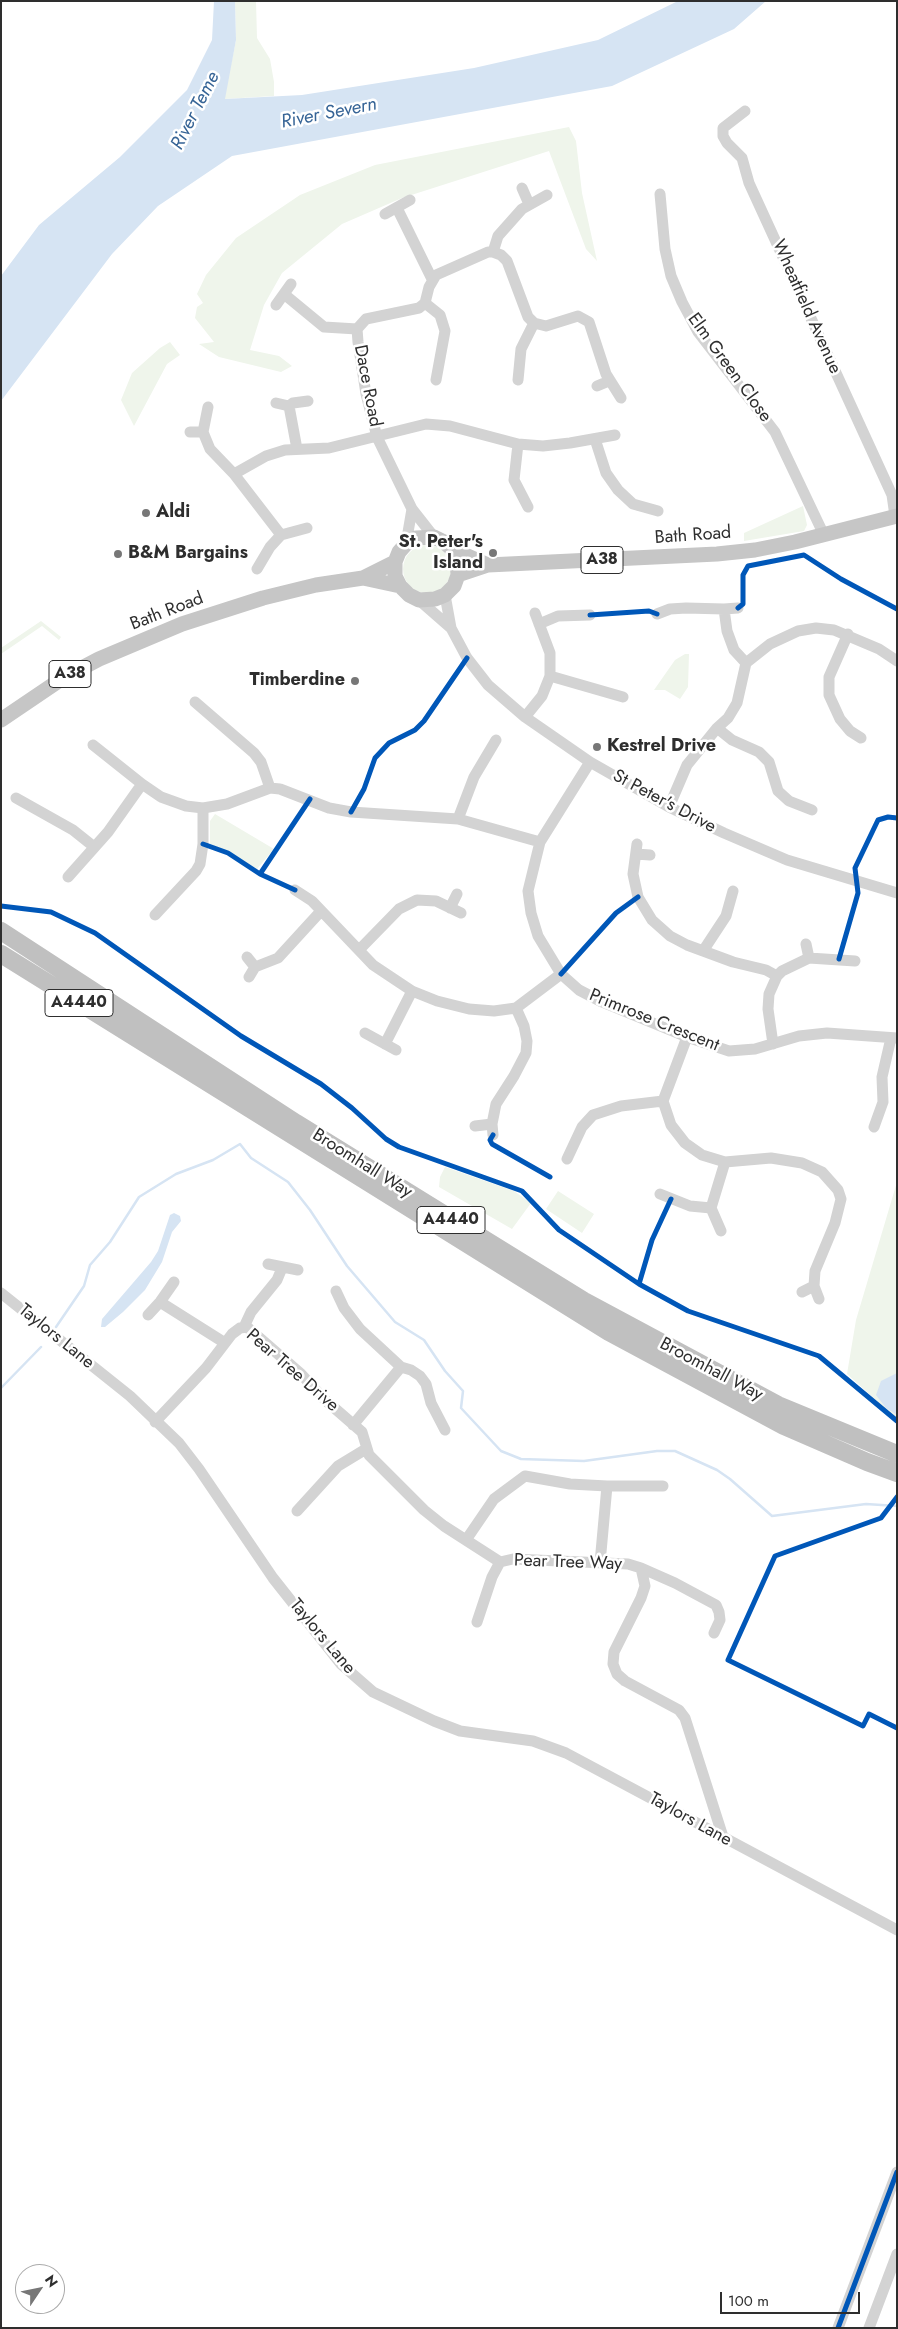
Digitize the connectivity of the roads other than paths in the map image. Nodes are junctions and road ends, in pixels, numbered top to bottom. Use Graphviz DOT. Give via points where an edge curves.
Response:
graph roads {
  1 [pos="745,111"];
  2 [pos="522,188"];
  3 [pos="660,194"];
  4 [pos="547,195"];
  5 [pos="410,200"];
  6 [pos="529,204"];
  7 [pos="397,208"];
  8 [pos="385,214"];
  9 [pos="493,252"];
  10 [pos="432,279"];
  11 [pos="425,303"];
  12 [pos="276,305"];
  13 [pos="534,323"];
  14 [pos="357,329"];
  15 [pos="531,372"];
  16 [pos="436,380"];
  17 [pos="609,381"];
  18 [pos="596,386"];
  19 [pos="621,398"];
  20 [pos="308,401"];
  21 [pos="276,402"];
  22 [pos="289,406"];
  23 [pos="208,407"];
  24 [pos="190,432"];
  25 [pos="203,432"];
  26 [pos="615,434"];
  27 [pos="378,437"];
  28 [pos="596,438"];
  29 [pos="518,444"];
  30 [pos="297,449"];
  31 [pos="234,474"];
  32 [pos="528,507"];
  33 [pos="412,509"];
  34 [pos="658,511"];
  35 [pos="896,516"];
  36 [pos="306,528"];
  37 [pos="280,535"];
  38 [pos="824,535"];
  39 [pos="434,537"];
  40 [pos="406,544"];
  41 [pos="452,548"];
  42 [pos="395,562"];
  43 [pos="488,565"];
  44 [pos="257,569"];
  45 [pos="458,575"];
  46 [pos="363,578"];
  47 [pos="400,586"];
  48 [pos="445,595"];
  49 [pos="419,600"];
  50 [pos="738,608"];
  51 [pos="724,609"];
  52 [pos="657,614"];
  53 [pos="590,615"];
  54 [pos="451,628"];
  55 [pos="848,634"];
  56 [pos="897,661"];
  57 [pos="746,663"];
  58 [pos="550,676"];
  59 [pos="623,697"];
  60 [pos="195,702"];
  61 [pos="525,717"];
  62 [pos="1,720"];
  63 [pos="717,728"];
  64 [pos="861,738"];
  65 [pos="496,740"];
  66 [pos="93,745"];
  67 [pos="590,762"];
  68 [pos="142,784"];
  69 [pos="270,788"];
  70 [pos="16,798"];
  71 [pos="203,808"];
  72 [pos="669,808"];
  73 [pos="812,810"];
  74 [pos="458,819"];
  75 [pos="540,842"];
  76 [pos="93,846"];
  77 [pos="650,855"];
  78 [pos="68,877"];
  79 [pos="295,890"];
  80 [pos="733,891"];
  81 [pos="457,894"];
  82 [pos="897,894"];
  83 [pos="450,908"];
  84 [pos="321,911"];
  85 [pos="461,913"];
  86 [pos="155,914"];
  87 [pos="1,931"];
  88 [pos="806,944"];
  89 [pos="359,950"];
  90 [pos="703,951"];
  91 [pos="1,954"];
  92 [pos="247,957"];
  93 [pos="809,958"];
  94 [pos="855,962"];
  95 [pos="560,974"];
  96 [pos="777,976"];
  97 [pos="412,992"];
  98 [pos="516,1008"];
  99 [pos="365,1033"];
  100 [pos="687,1038"];
  101 [pos="894,1038"];
  102 [pos="385,1044"];
  103 [pos="773,1044"];
  104 [pos="396,1050"];
  105 [pos="663,1101"];
  106 [pos="475,1126"];
  107 [pos="874,1127"];
  108 [pos="567,1159"];
  109 [pos="725,1162"];
  110 [pos="660,1194"];
  111 [pos="711,1208"];
  112 [pos="721,1231"];
  113 [pos="268,1264"];
  114 [pos="282,1268"];
  115 [pos="298,1270"];
  116 [pos="174,1282"];
  117 [pos="814,1286"];
  118 [pos="336,1291"];
  119 [pos="802,1292"];
  120 [pos="1,1293"];
  121 [pos="819,1299"];
  122 [pos="160,1302"];
  123 [pos="148,1315"];
  124 [pos="244,1327"];
  125 [pos="225,1343"];
  126 [pos="401,1367"];
  127 [pos="155,1422"];
  128 [pos="353,1425"];
  129 [pos="445,1430"];
  130 [pos="366,1449"];
  131 [pos="897,1454"];
  132 [pos="897,1472"];
  133 [pos="607,1486"];
  134 [pos="663,1486"];
  135 [pos="298,1511"];
  136 [pos="466,1540"];
  137 [pos="500,1562"];
  138 [pos="600,1563"];
  139 [pos="641,1568"];
  140 [pos="477,1622"];
  141 [pos="714,1633"];
  142 [pos="724,1840"];
  143 [pos="897,1930"];
  144 [pos="897,2172"];
  145 [pos="897,2254"];
  146 [pos="838,2328"];
  147 [pos="869,2328"];
  1 -- 35 [label="street, Wheatfield Avenue" via="723,128 723,136 742,158 749,183 892,496"];
  2 -- 6 [label="street"];
  3 -- 38 [label="street, Elm Green Close" via="665,249 671,276 682,302 698,332 775,432"];
  4 -- 6 [label="street"];
  5 -- 7 [label="street"];
  6 -- 9 [label="street" via="498,236"];
  7 -- 8 [label="street"];
  7 -- 10 [label="street"];
  9 -- 10 [label="street"];
  9 -- 13 [label="street" via="507,261 528,317"];
  10 -- 11 [label="street"];
  11 -- 14 [label="street, Dace Road" via="415,310 366,319"];
  11 -- 16 [label="street" via="440,315 445,331"];
  12 -- 14 [label="street" via="288,289 324,327"];
  13 -- 15 [label="street" via="521,349 518,375"];
  13 -- 17 [label="street" via="546,326 578,316 589,322"];
  14 -- 27 [label="street, Dace Road" via="366,394"];
  17 -- 18 [label="street"];
  17 -- 19 [label="street"];
  20 -- 22 [label="street"];
  21 -- 22 [label="street"];
  22 -- 30 [label="street"];
  23 -- 25 [label="street"];
  24 -- 25 [label="street"];
  25 -- 31 [label="street" via="210,449"];
  26 -- 28 [label="street"];
  27 -- 29 [label="street" via="438,424"];
  27 -- 30 [label="street" via="329,448"];
  27 -- 33 [label="street, Dace Road"];
  28 -- 29 [label="street" via="543,446"];
  28 -- 34 [label="street" via="606,473 618,490 628,501 645,503"];
  29 -- 32 [label="street" via="514,480"];
  30 -- 31 [label="street" via="266,456"];
  31 -- 37 [label="street"];
  33 -- 39 [label="street, Dace Road"];
  33 -- 40 [label="street"];
  35 -- 38 [label="main road, Bath Road / A38"];
  36 -- 37 [label="street"];
  37 -- 44 [label="street"];
  38 -- 43 [label="main road, Bath Road / A38" via="754,550 717,554"];
  39 -- 40 [label="main road" via="416,538"];
  39 -- 41 [label="main road, Bath Road / A38"];
  40 -- 42 [label="main road"];
  41 -- 43 [label="main road, Bath Road / A38"];
  41 -- 45 [label="main road" via="457,558"];
  42 -- 46 [label="main road, Bath Road / A38"];
  42 -- 47 [label="main road"];
  43 -- 45 [label="main road, Bath Road / A38"];
  45 -- 48 [label="main road" via="454,586"];
  46 -- 47 [label="main road, Bath Road / A38"];
  46 -- 62 [label="main road, Bath Road / A38" via="263,598 182,624 63,678"];
  47 -- 49 [label="main road, Bath Road / A38"];
  48 -- 49 [label="main road" via="436,600"];
  48 -- 54 [label="street, St Peter's Drive"];
  49 -- 54 [label="street, St Peter's Drive"];
  50 -- 51 [label="street"];
  51 -- 52 [label="street" via="670,609"];
  51 -- 57 [label="street" via="734,650"];
  53 -- 58 [label="street" via="537,618 550,653"];
  54 -- 61 [label="street, St Peter's Drive" via="467,658 488,685"];
  55 -- 56 [label="street" via="879,648"];
  55 -- 57 [label="street" via="816,628 798,631 770,644"];
  55 -- 64 [label="street" via="829,677 829,695 840,719"];
  57 -- 63 [label="street" via="737,703"];
  58 -- 59 [label="street"];
  58 -- 61 [label="street" via="542,696"];
  60 -- 69 [label="street" via="254,753 261,762"];
  61 -- 67 [label="street, St Peter's Drive"];
  63 -- 72 [label="street" via="687,766"];
  63 -- 73 [label="street" via="732,740 759,752 769,762 778,791 789,801"];
  65 -- 74 [label="street" via="474,777"];
  66 -- 68 [label="street" via="116,756"];
  67 -- 72 [label="street, St Peter's Drive"];
  67 -- 75 [label="street, Primrose Crescent"];
  68 -- 71 [label="street" via="170,800"];
  68 -- 76 [label="street" via="108,832"];
  69 -- 71 [label="street" via="227,804"];
  69 -- 74 [label="street" via="343,811"];
  70 -- 76 [label="street" via="66,826"];
  71 -- 86 [label="street" via="200,864"];
  72 -- 82 [label="street, St Peter's Drive" via="787,860"];
  74 -- 75 [label="street"];
  75 -- 95 [label="street, Primrose Crescent" via="528,891 531,914 538,936"];
  76 -- 78 [label="street"];
  77 -- 90 [label="street" via="636,849 633,874 638,897 652,920 670,936"];
  79 -- 84 [label="street"];
  80 -- 90 [label="street" via="726,916"];
  81 -- 83 [label="street"];
  83 -- 85 [label="street"];
  83 -- 89 [label="street" via="436,901 417,900 408,904 399,909"];
  84 -- 89 [label="street"];
  84 -- 92 [label="street" via="278,958 252,972"];
  87 -- 131 [label="highway, Broomhall Way / A4440" via="305,1128 584,1301 778,1405"];
  88 -- 93 [label="street"];
  89 -- 97 [label="street" via="373,965"];
  90 -- 96 [label="street"];
  91 -- 132 [label="highway, Broomhall Way / A4440" via="609,1332 784,1426"];
  93 -- 94 [label="street"];
  93 -- 96 [label="street"];
  95 -- 98 [label="street"];
  95 -- 100 [label="street, Primrose Crescent" via="579,990 602,1002"];
  96 -- 103 [label="street" via="769,994 768,1009"];
  97 -- 98 [label="street" via="469,1010"];
  97 -- 102 [label="street"];
  98 -- 106 [label="street" via="524,1026 526,1053 496,1104 492,1129"];
  99 -- 102 [label="street"];
  100 -- 103 [label="street, Primrose Crescent" via="729,1051 755,1050"];
  100 -- 105 [label="street"];
  101 -- 103 [label="street, Primrose Crescent" via="827,1033 799,1036"];
  101 -- 107 [label="street" via="882,1077 883,1102"];
  102 -- 104 [label="street"];
  105 -- 108 [label="street" via="621,1106 593,1115 582,1127"];
  105 -- 109 [label="street" via="671,1125 685,1143 702,1155"];
  109 -- 111 [label="street"];
  109 -- 117 [label="street" via="771,1158 802,1163 822,1172 838,1190 840,1203 815,1271"];
  110 -- 111 [label="street" via="690,1206"];
  111 -- 112 [label="street"];
  113 -- 114 [label="street"];
  114 -- 115 [label="street"];
  114 -- 124 [label="street"];
  116 -- 122 [label="street"];
  117 -- 119 [label="street"];
  117 -- 121 [label="street"];
  118 -- 126 [label="street" via="360,1329"];
  120 -- 127 [label="street, Taylors Lane" via="130,1396"];
  122 -- 123 [label="street"];
  122 -- 125 [label="street"];
  124 -- 125 [label="street, Pear Tree Drive"];
  124 -- 128 [label="street, Pear Tree Drive" via="301,1374"];
  125 -- 127 [label="street, Pear Tree Drive"];
  126 -- 128 [label="street"];
  126 -- 129 [label="street" via="420,1376 426,1384 431,1403"];
  127 -- 142 [label="street, Taylors Lane" via="179,1443 199,1469 262,1563 340,1664 373,1692 460,1731 533,1741 566,1753"];
  128 -- 130 [label="street, Pear Tree Drive" via="362,1432"];
  130 -- 135 [label="street" via="338,1466"];
  130 -- 136 [label="street, Pear Tree Drive" via="424,1510"];
  133 -- 134 [label="street"];
  133 -- 136 [label="street" via="525,1476 494,1499"];
  133 -- 138 [label="street"];
  136 -- 137 [label="street, Pear Tree Drive"];
  137 -- 138 [label="street, Pear Tree Way" via="513,1559"];
  137 -- 140 [label="street"];
  138 -- 139 [label="street, Pear Tree Way"];
  139 -- 141 [label="street" via="716,1605 720,1620"];
  139 -- 142 [label="street, Pear Tree Way" via="642,1598 614,1652 613,1664 625,1681 679,1710 686,1718"];
  142 -- 143 [label="street, Taylors Lane"];
  144 -- 146 [label="street"];
  145 -- 147 [label="street"];
}
